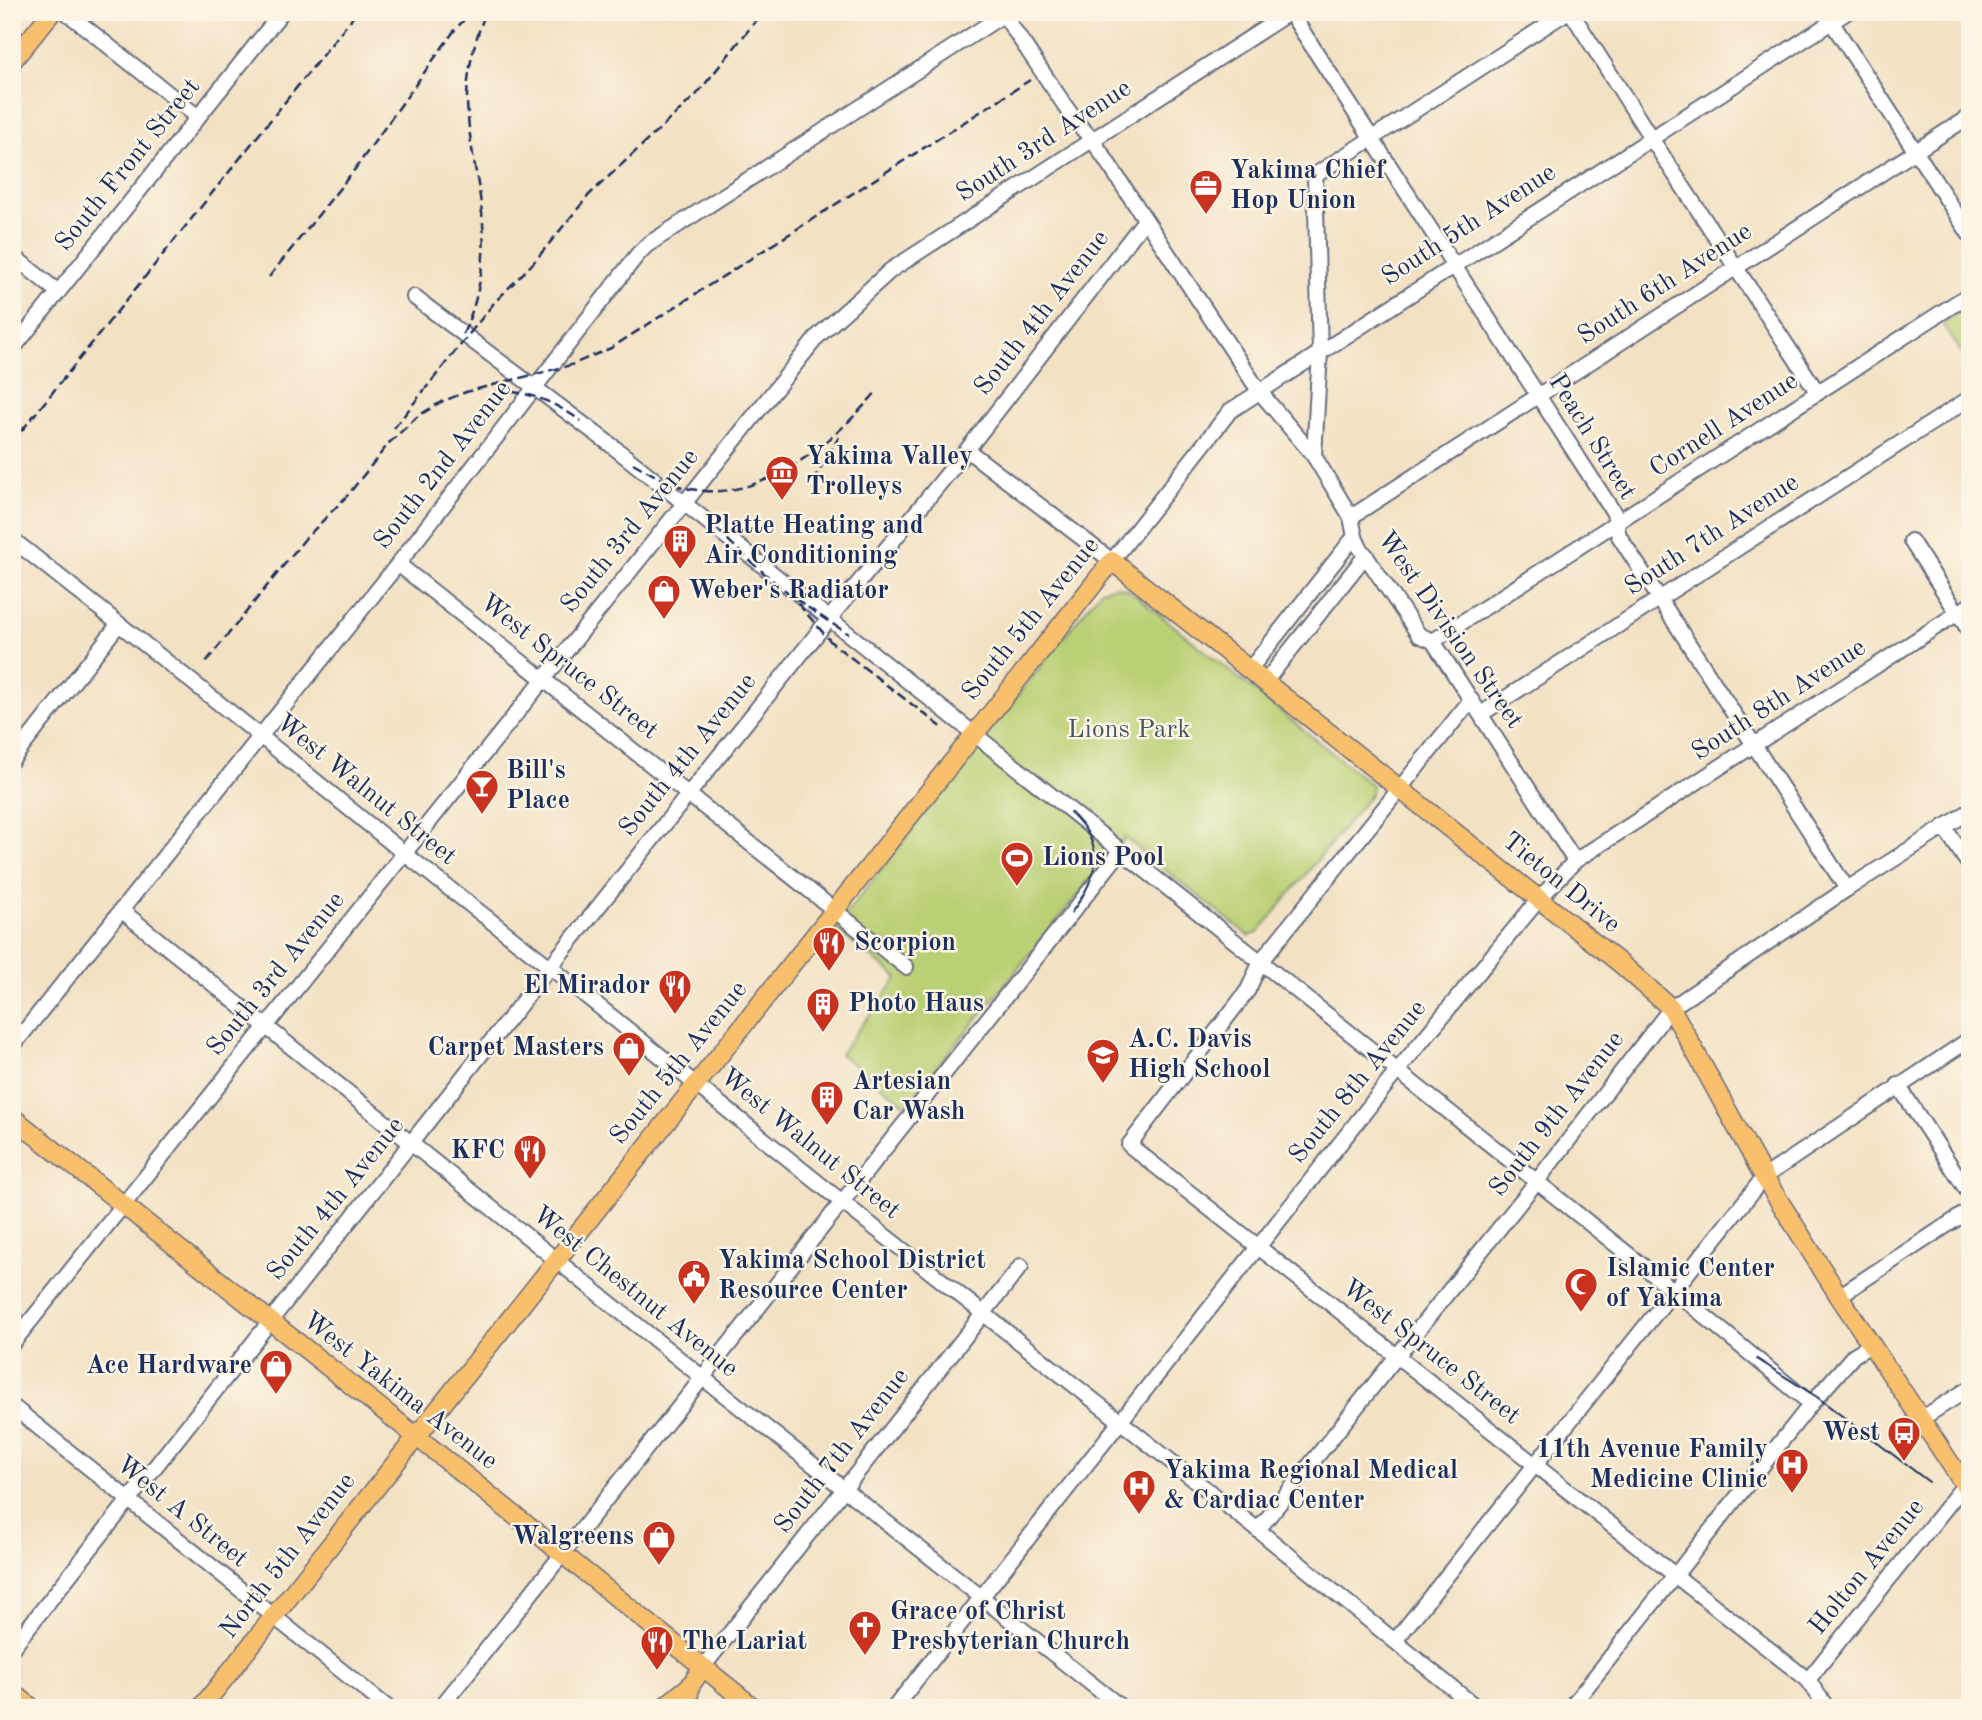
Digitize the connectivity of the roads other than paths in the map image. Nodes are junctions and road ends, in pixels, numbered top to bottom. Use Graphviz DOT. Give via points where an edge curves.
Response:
graph roads {
  1 [pos="52,12"];
  2 [pos="66,12"];
  3 [pos="282,12"];
  4 [pos="1290,12"];
  5 [pos="1569,12"];
  6 [pos="1847,12"];
  7 [pos="1003,13"];
  8 [pos="1829,17"];
  9 [pos="12,61"];
  10 [pos="1970,116"];
  11 [pos="198,117"];
  12 [pos="1651,138"];
  13 [pos="1092,139"];
  14 [pos="1371,139"];
  15 [pos="1916,151"];
  16 [pos="1145,220"];
  17 [pos="1970,235"];
  18 [pos="12,255"];
  19 [pos="1454,267"];
  20 [pos="1737,267"];
  21 [pos="58,292"];
  22 [pos="1970,294"];
  23 [pos="414,297"];
  24 [pos="12,350"];
  25 [pos="1320,352"];
  26 [pos="535,386"];
  27 [pos="1259,391"];
  28 [pos="1818,393"];
  29 [pos="1537,395"];
  30 [pos="1970,398"];
  31 [pos="967,450"];
  32 [pos="1314,456"];
  33 [pos="684,502"];
  34 [pos="1351,517"];
  35 [pos="1615,524"];
  36 [pos="1355,536"];
  37 [pos="12,539"];
  38 [pos="1911,541"];
  39 [pos="1366,555"];
  40 [pos="1112,561"];
  41 [pos="398,564"];
  42 [pos="1659,598"];
  43 [pos="1964,609"];
  44 [pos="829,619"];
  45 [pos="118,625"];
  46 [pos="1970,632"];
  47 [pos="1433,641"];
  48 [pos="1250,670"];
  49 [pos="544,679"];
  50 [pos="1265,682"];
  51 [pos="1471,699"];
  52 [pos="1480,714"];
  53 [pos="974,733"];
  54 [pos="259,735"];
  55 [pos="1756,745"];
  56 [pos="12,760"];
  57 [pos="1399,788"];
  58 [pos="689,793"];
  59 [pos="1970,811"];
  60 [pos="1944,827"];
  61 [pos="1121,851"];
  62 [pos="405,854"];
  63 [pos="1575,861"];
  64 [pos="1970,866"];
  65 [pos="1847,889"];
  66 [pos="1539,899"];
  67 [pos="121,910"];
  68 [pos="834,911"];
  69 [pos="1261,961"];
  70 [pos="550,967"];
  71 [pos="906,967"];
  72 [pos="1671,1008"];
  73 [pos="265,1026"];
  74 [pos="1970,1039"];
  75 [pos="12,1046"];
  76 [pos="1398,1070"];
  77 [pos="696,1083"];
  78 [pos="1898,1085"];
  79 [pos="12,1117"];
  80 [pos="411,1145"];
  81 [pos="1763,1177"];
  82 [pos="1537,1181"];
  83 [pos="1970,1195"];
  84 [pos="842,1202"];
  85 [pos="125,1206"];
  86 [pos="1970,1210"];
  87 [pos="1258,1247"];
  88 [pos="555,1260"];
  89 [pos="1021,1266"];
  90 [pos="1673,1290"];
  91 [pos="1839,1296"];
  92 [pos="983,1313"];
  93 [pos="270,1321"];
  94 [pos="12,1344"];
  95 [pos="1872,1344"];
  96 [pos="1397,1356"];
  97 [pos="703,1378"];
  98 [pos="1970,1388"];
  99 [pos="1811,1404"];
  100 [pos="12,1406"];
  101 [pos="1921,1419"];
  102 [pos="1121,1422"];
  103 [pos="416,1436"];
  104 [pos="1534,1466"];
  105 [pos="844,1487"];
  106 [pos="1967,1489"];
  107 [pos="129,1500"];
  108 [pos="1258,1530"];
  109 [pos="562,1553"];
  110 [pos="1674,1576"];
  111 [pos="981,1598"];
  112 [pos="274,1617"];
  113 [pos="1395,1641"];
  114 [pos="12,1648"];
  115 [pos="703,1667"];
  116 [pos="1808,1680"];
  117 [pos="690,1686"];
  118 [pos="12,1692"];
  119 [pos="1118,1707"];
  120 [pos="32,1708"];
  121 [pos="201,1708"];
  122 [pos="387,1708"];
  123 [pos="440,1708"];
  124 [pos="663,1708"];
  125 [pos="687,1708"];
  126 [pos="754,1708"];
  127 [pos="894,1708"];
  128 [pos="1477,1708"];
  129 [pos="1570,1708"];
  130 [pos="1827,1708"];
  1 -- 9 [label="main road"];
  2 -- 11 [label="street"];
  3 -- 11 [label="street, South Front Street"];
  4 -- 13 [label="street, South 3rd Avenue"];
  4 -- 14 [label="street, Peach Street"];
  5 -- 12 [label="street"];
  5 -- 14 [label="street"];
  6 -- 8 [label="street, South 5th Avenue"];
  7 -- 13 [label="street, West Division Street"];
  7 -- 26 [label="street, South 2nd Avenue" via="647,245"];
  8 -- 12 [label="street, South 5th Avenue"];
  8 -- 15 [label="street"];
  10 -- 15 [label="street, South 6th Avenue"];
  11 -- 21 [label="street, South Front Street"];
  12 -- 19 [label="street, South 5th Avenue"];
  12 -- 20 [label="street"];
  13 -- 16 [label="street, West Division Street"];
  13 -- 33 [label="street, South 3rd Avenue" via="891,270 855,301 818,336"];
  14 -- 19 [label="street, Peach Street"];
  14 -- 25 [label="street" via="1315,175"];
  15 -- 17 [label="street"];
  15 -- 20 [label="street, South 6th Avenue"];
  16 -- 27 [label="street, West Division Street"];
  16 -- 31 [label="street, South 4th Avenue"];
  18 -- 21 [label="street"];
  19 -- 25 [label="street, South 5th Avenue"];
  19 -- 29 [label="street, Peach Street"];
  20 -- 28 [label="street"];
  20 -- 29 [label="street, South 6th Avenue"];
  21 -- 24 [label="street, South Front Street"];
  22 -- 28 [label="street, Cornell Avenue"];
  23 -- 26 [label="street"];
  25 -- 27 [label="street, South 5th Avenue"];
  25 -- 32 [label="street"];
  26 -- 33 [label="street"];
  26 -- 41 [label="street, South 2nd Avenue"];
  27 -- 32 [label="street, West Division Street"];
  27 -- 40 [label="street, South 5th Avenue" via="1230,411"];
  28 -- 35 [label="street, Cornell Avenue"];
  29 -- 34 [label="street, South 6th Avenue"];
  29 -- 35 [label="street, Peach Street" via="1614,513"];
  30 -- 42 [label="street, South 7th Avenue"];
  31 -- 40 [label="street, Tieton Drive"];
  31 -- 44 [label="street, South 4th Avenue"];
  32 -- 34 [label="street, West Division Street"];
  33 -- 44 [label="street"];
  33 -- 49 [label="street, South 3rd Avenue"];
  34 -- 36 [label="street, West Division Street"];
  35 -- 42 [label="street, Peach Street"];
  35 -- 47 [label="street, Cornell Avenue"];
  36 -- 39 [label="street, West Division Street"];
  36 -- 48 [label="street"];
  37 -- 45 [label="street, West Walnut Street"];
  38 -- 43 [label="street"];
  39 -- 47 [label="street, West Division Street" via="1419,635"];
  39 -- 50 [label="street"];
  40 -- 48 [label="main road, Tieton Drive"];
  40 -- 53 [label="main road, South 5th Avenue"];
  41 -- 49 [label="street, West Spruce Street"];
  41 -- 54 [label="street, South 2nd Avenue"];
  42 -- 52 [label="street, South 7th Avenue"];
  42 -- 55 [label="street, Peach Street"];
  43 -- 46 [label="street"];
  43 -- 55 [label="street, South 8th Avenue"];
  44 -- 53 [label="street"];
  44 -- 58 [label="street, South 4th Avenue"];
  45 -- 54 [label="street, West Walnut Street"];
  45 -- 56 [label="street"];
  47 -- 51 [label="street, West Division Street"];
  48 -- 50 [label="main road, Tieton Drive"];
  49 -- 58 [label="street, West Spruce Street"];
  49 -- 62 [label="street, South 3rd Avenue"];
  50 -- 57 [label="main road, Tieton Drive"];
  51 -- 52 [label="street, West Division Street"];
  51 -- 57 [label="street"];
  52 -- 63 [label="street, West Division Street"];
  53 -- 61 [label="street"];
  53 -- 68 [label="main road, South 5th Avenue"];
  54 -- 62 [label="street, West Walnut Street"];
  54 -- 67 [label="street, South 2nd Avenue"];
  55 -- 63 [label="street, South 8th Avenue"];
  55 -- 65 [label="street, Peach Street"];
  57 -- 66 [label="main road, Tieton Drive"];
  57 -- 69 [label="street"];
  58 -- 68 [label="street, West Spruce Street"];
  58 -- 70 [label="street, South 4th Avenue"];
  59 -- 60 [label="street, South 9th Avenue"];
  60 -- 64 [label="street"];
  60 -- 65 [label="street, South 9th Avenue"];
  61 -- 69 [label="street"];
  61 -- 84 [label="street"];
  62 -- 70 [label="street, West Walnut Street"];
  62 -- 73 [label="street, South 3rd Avenue"];
  63 -- 66 [label="street, South 8th Avenue"];
  65 -- 72 [label="street, South 9th Avenue"];
  66 -- 72 [label="main road, Tieton Drive"];
  66 -- 76 [label="street, South 8th Avenue"];
  67 -- 73 [label="street, West Chestnut Avenue"];
  67 -- 75 [label="street, South 2nd Avenue"];
  68 -- 71 [label="street, West Spruce Street"];
  68 -- 77 [label="main road, South 5th Avenue"];
  69 -- 76 [label="street"];
  69 -- 87 [label="street, West Spruce Street" via="1248,990 1129,1145"];
  70 -- 77 [label="street, West Walnut Street"];
  70 -- 80 [label="street, South 4th Avenue"];
  72 -- 81 [label="main road, Tieton Drive"];
  72 -- 82 [label="street, South 9th Avenue"];
  73 -- 80 [label="street, West Chestnut Avenue"];
  73 -- 85 [label="street, South 3rd Avenue"];
  74 -- 78 [label="street"];
  76 -- 82 [label="street"];
  76 -- 87 [label="street, South 8th Avenue"];
  77 -- 84 [label="street, West Walnut Street"];
  77 -- 88 [label="main road, South 5th Avenue"];
  78 -- 81 [label="street"];
  78 -- 83 [label="street"];
  79 -- 85 [label="main road, West Yakima Avenue"];
  80 -- 88 [label="street, West Chestnut Avenue"];
  80 -- 93 [label="street, South 4th Avenue"];
  81 -- 90 [label="street"];
  81 -- 91 [label="main road, Tieton Drive"];
  82 -- 90 [label="street"];
  82 -- 96 [label="street, South 9th Avenue"];
  84 -- 92 [label="street, West Walnut Street"];
  84 -- 97 [label="street"];
  85 -- 93 [label="main road, West Yakima Avenue"];
  85 -- 94 [label="street, South 3rd Avenue"];
  86 -- 91 [label="street"];
  87 -- 96 [label="street, West Spruce Street"];
  87 -- 102 [label="street, South 8th Avenue"];
  88 -- 97 [label="street, West Chestnut Avenue"];
  88 -- 103 [label="main road, South 5th Avenue"];
  89 -- 92 [label="street, South 7th Avenue"];
  90 -- 99 [label="street"];
  90 -- 104 [label="street"];
  91 -- 95 [label="main road, Tieton Drive"];
  92 -- 102 [label="street, West Walnut Street"];
  92 -- 105 [label="street, South 7th Avenue"];
  93 -- 103 [label="main road, West Yakima Avenue"];
  93 -- 107 [label="street, South 4th Avenue"];
  95 -- 99 [label="street" via="1854,1355"];
  95 -- 101 [label="main road, Tieton Drive"];
  96 -- 104 [label="street, West Spruce Street"];
  96 -- 108 [label="street, South 9th Avenue"];
  97 -- 105 [label="street, West Chestnut Avenue"];
  97 -- 109 [label="street"];
  98 -- 101 [label="street"];
  99 -- 110 [label="street"];
  100 -- 107 [label="street, West A Street"];
  101 -- 106 [label="main road, Tieton Drive"];
  102 -- 108 [label="street, West Walnut Street"];
  102 -- 111 [label="street, South 8th Avenue"];
  103 -- 109 [label="main road, West Yakima Avenue"];
  103 -- 112 [label="main road, North 5th Avenue"];
  104 -- 110 [label="street, West Spruce Street"];
  104 -- 113 [label="street"];
  105 -- 111 [label="street, West Chestnut Avenue"];
  105 -- 115 [label="street, South 7th Avenue"];
  106 -- 116 [label="street, Holton Avenue"];
  107 -- 112 [label="street, West A Street"];
  107 -- 114 [label="street, South 4th Avenue"];
  108 -- 113 [label="street, West Walnut Street"];
  109 -- 115 [label="main road, West Yakima Avenue"];
  109 -- 123 [label="street"];
  110 -- 116 [label="street, West Spruce Street"];
  110 -- 129 [label="street"];
  111 -- 119 [label="street, West Chestnut Avenue"];
  111 -- 127 [label="street, South 8th Avenue"];
  112 -- 121 [label="main road, North 5th Avenue"];
  112 -- 122 [label="street, West A Street"];
  113 -- 128 [label="street, West Walnut Street"];
  115 -- 117 [label="main road"];
  115 -- 126 [label="main road, West Yakima Avenue"];
  116 -- 130 [label="street, West Spruce Street"];
  117 -- 124 [label="main road"];
  117 -- 125 [label="main road"];
  118 -- 120 [label="main road"];
}
